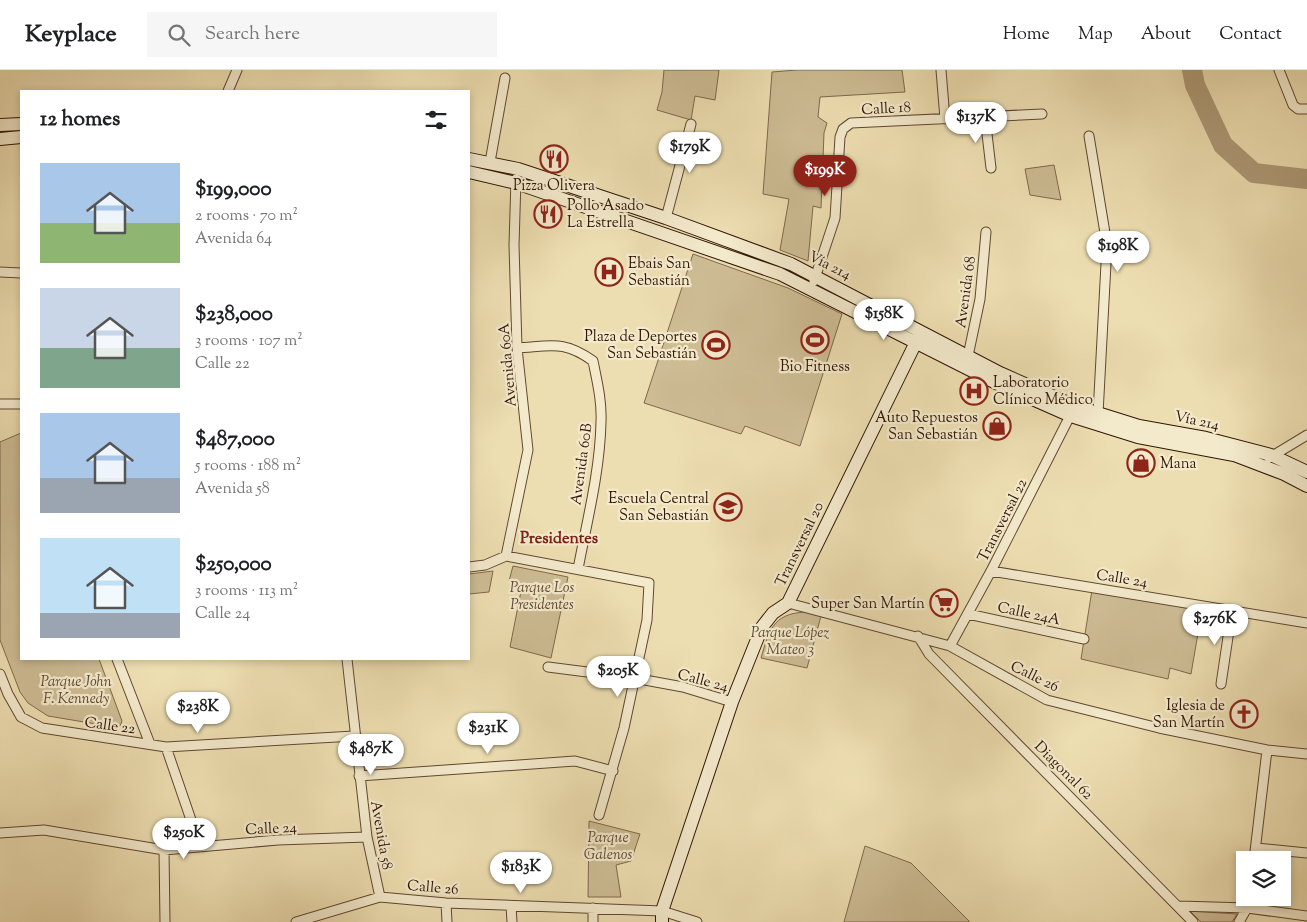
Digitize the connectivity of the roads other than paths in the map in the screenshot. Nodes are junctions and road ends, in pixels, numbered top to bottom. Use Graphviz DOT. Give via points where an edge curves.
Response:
graph roads {
  1 [pos="237,70"];
  2 [pos="941,70"];
  3 [pos="1279,70"];
  4 [pos="505,78"];
  5 [pos="228,90"];
  6 [pos="1307,109"];
  7 [pos="1042,114"];
  8 [pos="985,117"];
  9 [pos="944,119"];
  10 [pos="20,124"];
  11 [pos="691,124"];
  12 [pos="0,125"];
  13 [pos="1089,136"];
  14 [pos="20,137"];
  15 [pos="0,139"];
  16 [pos="470,159"];
  17 [pos="490,162"];
  18 [pos="991,168"];
  19 [pos="518,169"];
  20 [pos="470,172"];
  21 [pos="516,184"];
  22 [pos="666,218"];
  23 [pos="986,232"];
  24 [pos="0,272"];
  25 [pos="20,273"];
  26 [pos="816,276"];
  27 [pos="810,288"];
  28 [pos="919,337"];
  29 [pos="518,348"];
  30 [pos="968,356"];
  31 [pos="0,404"];
  32 [pos="20,404"];
  33 [pos="1073,411"];
  34 [pos="1098,414"];
  35 [pos="1307,435"];
  36 [pos="1271,455"];
  37 [pos="1262,465"];
  38 [pos="1307,472"];
  39 [pos="1307,486"];
  40 [pos="506,556"];
  41 [pos="470,567"];
  42 [pos="578,570"];
  43 [pos="991,571"];
  44 [pos="788,603"];
  45 [pos="1232,610"];
  46 [pos="968,614"];
  47 [pos="1307,623"];
  48 [pos="918,636"];
  49 [pos="1084,638"];
  50 [pos="950,646"];
  51 [pos="117,660"];
  52 [pos="347,660"];
  53 [pos="548,667"];
  54 [pos="0,674"];
  55 [pos="634,678"];
  56 [pos="1221,684"];
  57 [pos="732,702"];
  58 [pos="354,736"];
  59 [pos="150,744"];
  60 [pos="166,747"];
  61 [pos="1267,750"];
  62 [pos="1307,754"];
  63 [pos="613,771"];
  64 [pos="359,776"];
  65 [pos="599,815"];
  66 [pos="0,833"];
  67 [pos="367,837"];
  68 [pos="200,846"];
  69 [pos="1256,848"];
  70 [pos="164,850"];
  71 [pos="1256,851"];
  72 [pos="1307,853"];
  73 [pos="380,897"];
  74 [pos="446,903"];
  75 [pos="511,906"];
  76 [pos="1179,906"];
  77 [pos="593,908"];
  78 [pos="1247,908"];
  79 [pos="662,916"];
  80 [pos="1307,916"];
  81 [pos="165,922"];
  82 [pos="296,922"];
  83 [pos="447,922"];
  84 [pos="512,922"];
  85 [pos="593,922"];
  86 [pos="697,922"];
  87 [pos="1193,922"];
  88 [pos="1239,922"];
  1 -- 5 [label="street"];
  2 -- 9 [label="street"];
  3 -- 6 [label="street" via="1293,104 1298,109"];
  4 -- 17 [label="street"];
  7 -- 8 [label="street, Calle 18"];
  8 -- 9 [label="street, Calle 18"];
  8 -- 18 [label="street"];
  9 -- 26 [label="street, Calle 18" via="851,123 842,129 835,218"];
  10 -- 12 [label="main road"];
  11 -- 22 [label="street"];
  13 -- 34 [label="street" via="1107,246"];
  14 -- 15 [label="main road"];
  16 -- 17 [label="main road, Vía 214"];
  17 -- 19 [label="main road, Vía 214"];
  19 -- 21 [label="street, Avenida 60A"];
  19 -- 22 [label="main road, Vía 214"];
  20 -- 21 [label="main road, Vía 214"];
  21 -- 27 [label="main road, Vía 214" via="780,274"];
  21 -- 29 [label="street, Avenida 60A" via="514,246"];
  22 -- 26 [label="main road, Vía 214"];
  23 -- 30 [label="street, Avenida 68" via="980,299"];
  24 -- 25 [label="street"];
  26 -- 27 [label="street"];
  26 -- 28 [label="main road, Vía 214"];
  27 -- 28 [label="main road, Vía 214"];
  28 -- 30 [label="main road, Vía 214"];
  28 -- 33 [label="main road, Vía 214" via="996,383"];
  28 -- 44 [label="main road, Transversal 20"];
  29 -- 40 [label="street, Avenida 60A" via="528,450"];
  29 -- 42 [label="street, Avenida 60B" via="557,345 575,348 593,361 600,392 601,421"];
  30 -- 33 [label="main road, Vía 214"];
  31 -- 32 [label="street"];
  33 -- 34 [label="main road, Vía 214"];
  33 -- 37 [label="main road, Vía 214" via="1138,437 1234,454"];
  33 -- 43 [label="street, Transversal 22"];
  34 -- 36 [label="main road, Vía 214"];
  35 -- 36 [label="street"];
  36 -- 37 [label="street"];
  36 -- 38 [label="main road, Vía 214"];
  37 -- 39 [label="main road, Vía 214"];
  40 -- 41 [label="street" via="485,565"];
  40 -- 42 [label="street"];
  42 -- 55 [label="street" via="649,583 647,620"];
  43 -- 45 [label="street, Calle 24"];
  43 -- 46 [label="street, Transversal 22"];
  44 -- 48 [label="street, Calle 26"];
  44 -- 57 [label="main road, Transversal 20" via="762,627"];
  45 -- 47 [label="street, Calle 24"];
  45 -- 56 [label="street"];
  46 -- 49 [label="street, Calle 24A"];
  46 -- 50 [label="street, Transversal 22"];
  48 -- 50 [label="street, Calle 26"];
  48 -- 76 [label="street, Diagonal 62" via="929,654"];
  50 -- 61 [label="street, Calle 26" via="1047,700"];
  51 -- 59 [label="street"];
  52 -- 58 [label="street, Avenida 58"];
  53 -- 55 [label="street, Calle 24"];
  54 -- 59 [label="street, Calle 22" via="21,717 42,728"];
  55 -- 57 [label="street, Calle 24" via="682,687"];
  55 -- 63 [label="street"];
  57 -- 79 [label="main road, Transversal 20"];
  58 -- 60 [label="street, Calle 22"];
  58 -- 64 [label="street, Avenida 58"];
  59 -- 60 [label="street, Calle 22"];
  60 -- 68 [label="street"];
  61 -- 62 [label="street, Calle 26"];
  61 -- 69 [label="street"];
  63 -- 64 [label="street" via="575,761"];
  63 -- 65 [label="street"];
  64 -- 67 [label="street, Avenida 58"];
  66 -- 70 [label="street, Calle 24" via="44,830"];
  67 -- 68 [label="street, Calle 24"];
  67 -- 73 [label="street, Avenida 58"];
  68 -- 70 [label="street, Calle 24"];
  69 -- 71 [label="street"];
  69 -- 72 [label="street"];
  70 -- 81 [label="street"];
  73 -- 74 [label="street, Calle 26"];
  73 -- 82 [label="street, Calle 26"];
  74 -- 75 [label="street, Calle 26"];
  74 -- 83 [label="street"];
  75 -- 77 [label="street, Calle 26"];
  75 -- 84 [label="street"];
  76 -- 78 [label="street"];
  76 -- 87 [label="street, Diagonal 62"];
  77 -- 79 [label="street, Calle 26"];
  77 -- 85 [label="street"];
  78 -- 80 [label="street"];
  78 -- 88 [label="street"];
  79 -- 86 [label="street, Calle 26"];
}
